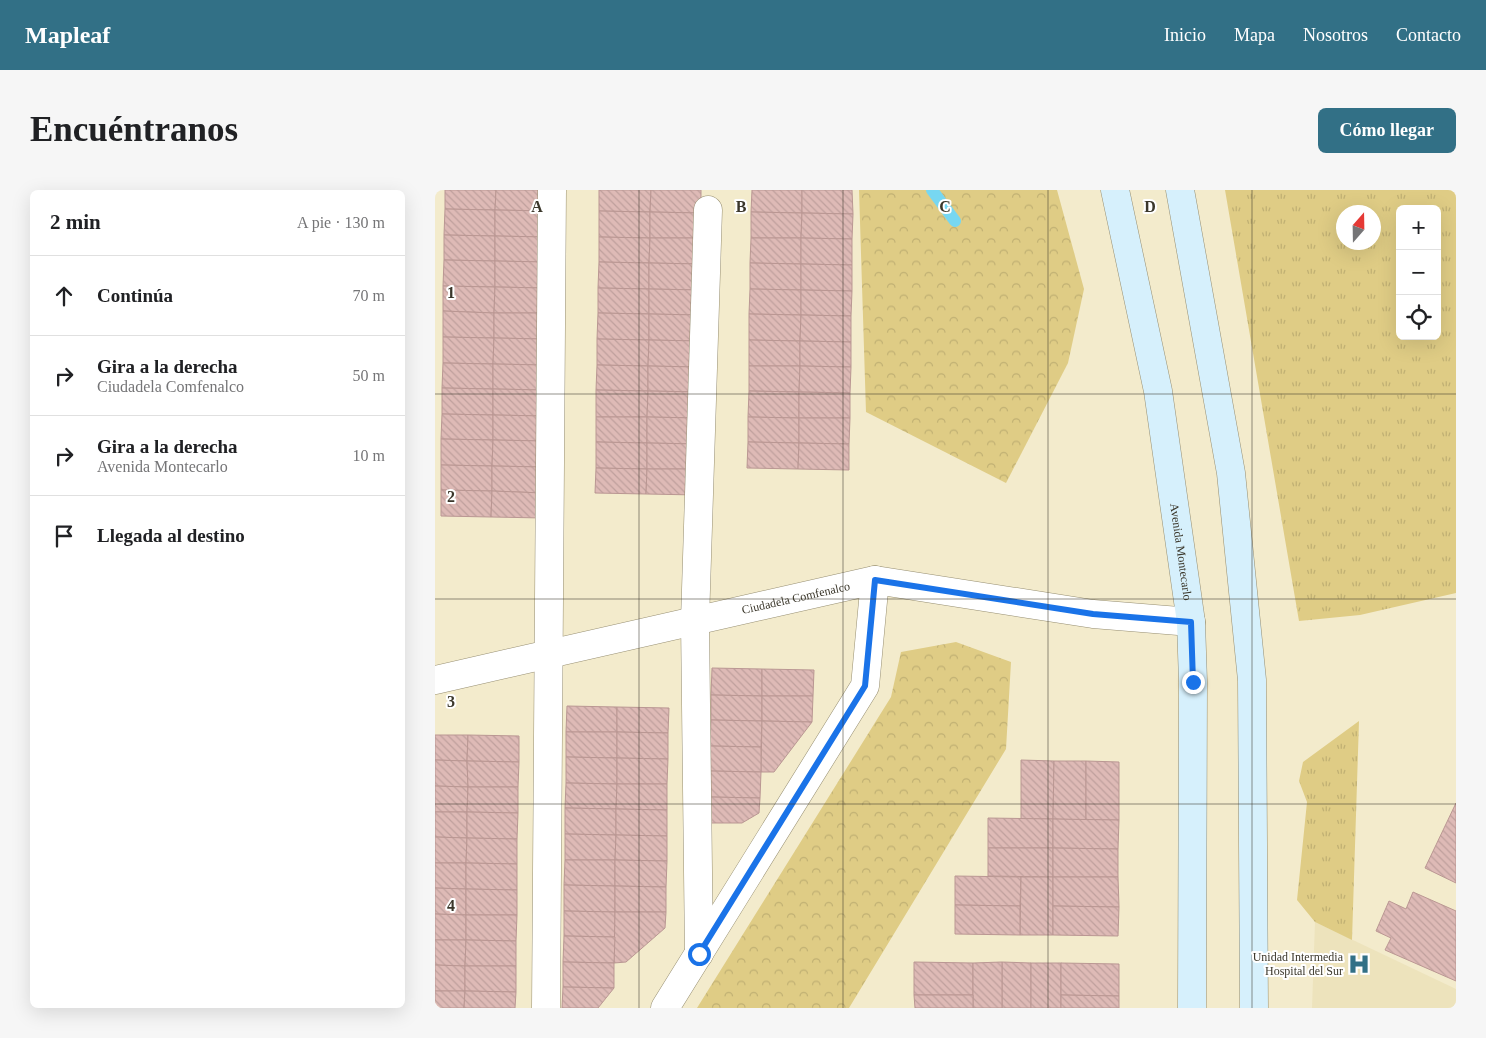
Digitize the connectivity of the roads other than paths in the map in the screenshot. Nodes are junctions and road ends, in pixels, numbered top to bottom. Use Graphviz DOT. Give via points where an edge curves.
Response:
graph roads {
  1 [pos="552,190"];
  2 [pos="1115,190"];
  3 [pos="1179,190"];
  4 [pos="708,210"];
  5 [pos="875,580"];
  6 [pos="695,621"];
  7 [pos="1191,622"];
  8 [pos="550,654"];
  9 [pos="435,680"];
  10 [pos="699,954"];
  11 [pos="546,1008"];
  12 [pos="665,1008"];
  13 [pos="1192,1008"];
  14 [pos="1254,1008"];
  1 -- 8 [label="street"];
  2 -- 7 [label="main road, Avenida Montecarlo" via="1158,391"];
  3 -- 14 [label="main road" via="1231,473 1252,680"];
  4 -- 6 [label="street"];
  5 -- 6 [label="street, Ciudadela Comfenalco"];
  5 -- 7 [label="street, Ciudadela Comfenalco" via="1093,614"];
  5 -- 10 [label="street" via="865,686"];
  6 -- 8 [label="street, Ciudadela Comfenalco"];
  6 -- 10 [label="street"];
  7 -- 13 [label="main road, Avenida Montecarlo"];
  8 -- 9 [label="street, Ciudadela Comfenalco"];
  8 -- 11 [label="street"];
  10 -- 12 [label="street"];
}
